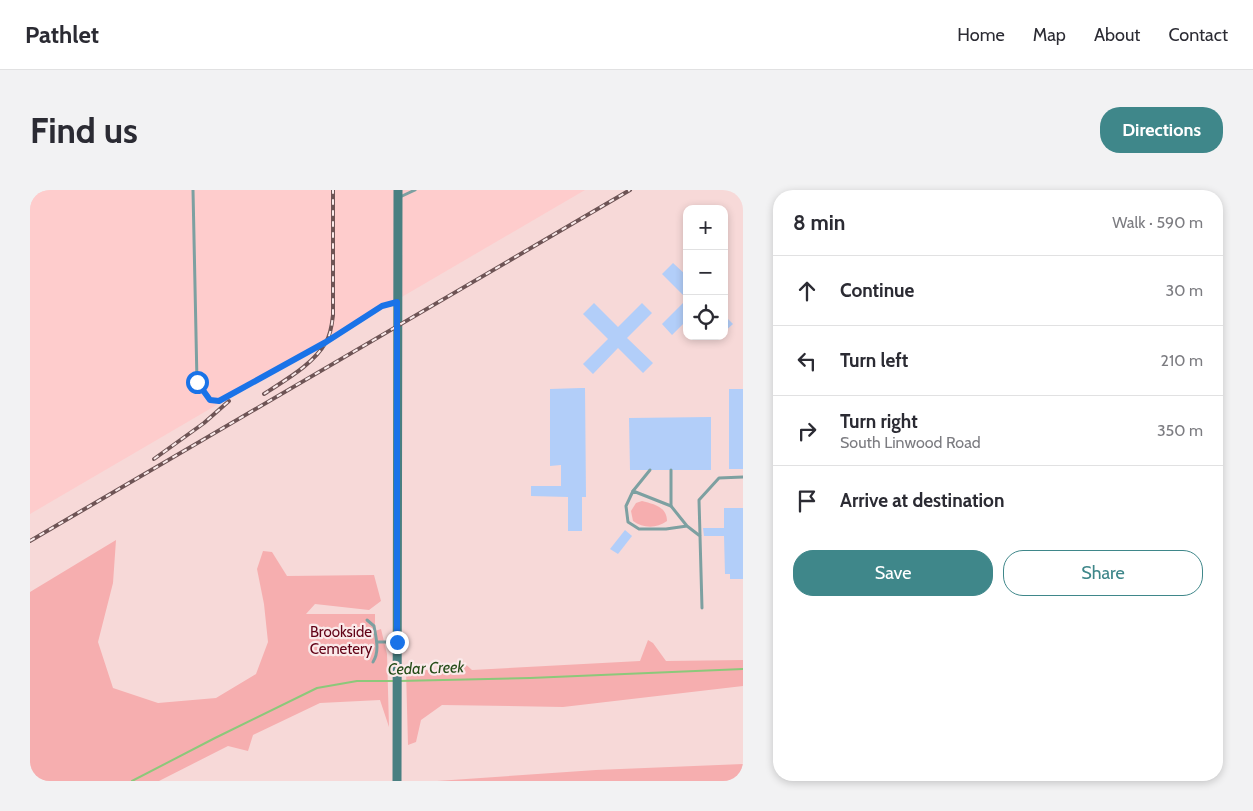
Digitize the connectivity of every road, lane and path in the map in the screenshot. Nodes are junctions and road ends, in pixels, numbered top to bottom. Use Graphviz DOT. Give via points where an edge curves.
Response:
graph roads {
  1 [pos="193,190"];
  2 [pos="415,190"];
  3 [pos="398,194"];
  4 [pos="397,302"];
  5 [pos="650,470"];
  6 [pos="671,470"];
  7 [pos="743,477"];
  8 [pos="633,492"];
  9 [pos="671,506"];
  10 [pos="687,526"];
  11 [pos="700,536"];
  12 [pos="702,608"];
  13 [pos="367,620"];
  14 [pos="377,642"];
  15 [pos="397,642"];
  16 [pos="373,662"];
  17 [pos="397,781"];
  1 -- 4 [label="lane" via="197,382 210,400 219,401 326,342 382,306"];
  2 -- 3 [label="lane"];
  3 -- 4 [label="main road"];
  4 -- 15 [label="main road"];
  5 -- 8 [label="lane"];
  6 -- 9 [label="lane"];
  7 -- 11 [label="lane" via="719,478 702,495 699,500"];
  8 -- 9 [label="lane"];
  8 -- 10 [label="lane" via="626,506 628,522 639,529"];
  9 -- 10 [label="lane"];
  10 -- 11 [label="lane"];
  11 -- 12 [label="lane"];
  13 -- 14 [label="lane" via="374,626"];
  14 -- 15 [label="lane"];
  14 -- 16 [label="lane"];
  15 -- 17 [label="main road"];
}
